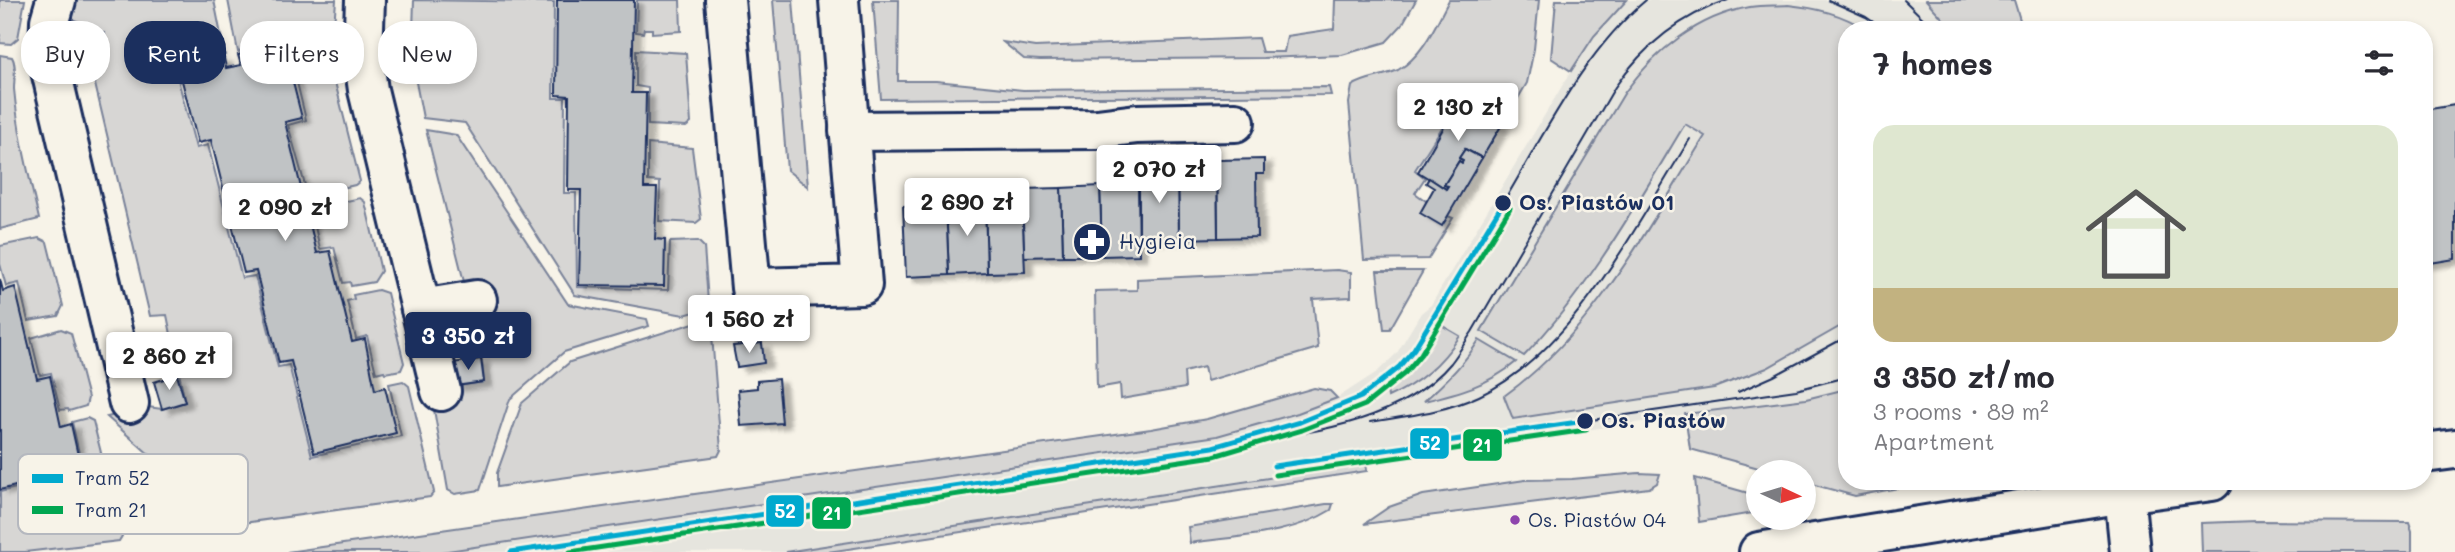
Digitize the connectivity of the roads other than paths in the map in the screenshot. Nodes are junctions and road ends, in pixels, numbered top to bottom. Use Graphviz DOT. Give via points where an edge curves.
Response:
graph roads {
  1 [pos="55,0"];
  2 [pos="365,0"];
  3 [pos="725,0"];
  4 [pos="839,0"];
  5 [pos="1235,122"];
  6 [pos="849,131"];
  7 [pos="477,299"];
  8 [pos="421,309"];
  9 [pos="441,391"];
  10 [pos="129,403"];
  11 [pos="2455,449"];
  12 [pos="2433,452"];
  13 [pos="2146,490"];
  14 [pos="2124,493"];
  15 [pos="1759,552"];
  16 [pos="2130,552"];
  1 -- 10 [label="street" via="49,62"];
  2 -- 8 [label="street" via="363,54 368,90"];
  3 -- 6 [label="street" via="751,288 862,285"];
  4 -- 6 [label="street"];
  5 -- 6 [label="street"];
  7 -- 8 [label="street"];
  8 -- 9 [label="street"];
  11 -- 12 [label="street"];
  13 -- 14 [label="street"];
  14 -- 15 [label="street"];
  14 -- 16 [label="street"];
}
